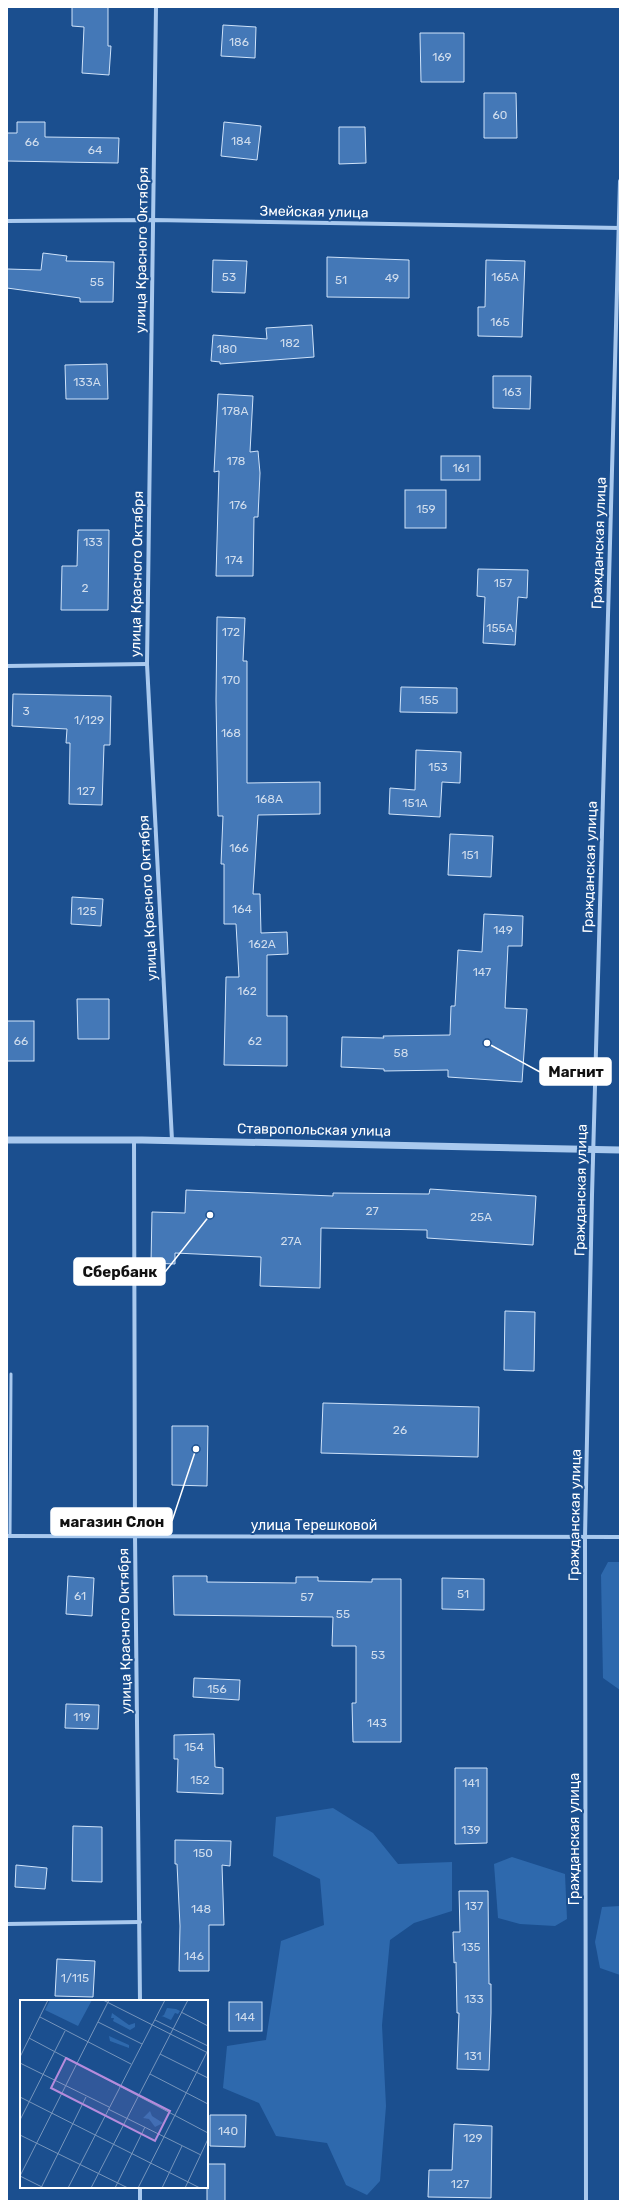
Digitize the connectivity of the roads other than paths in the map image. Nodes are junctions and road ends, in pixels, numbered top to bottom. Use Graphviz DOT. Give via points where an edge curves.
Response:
graph roads {
  1 [pos="156,7"];
  2 [pos="620,181"];
  3 [pos="154,220"];
  4 [pos="7,221"];
  5 [pos="619,228"];
  6 [pos="147,664"];
  7 [pos="7,666"];
  8 [pos="7,1140"];
  9 [pos="134,1140"];
  10 [pos="172,1140"];
  11 [pos="593,1150"];
  12 [pos="620,1150"];
  13 [pos="11,1374"];
  14 [pos="135,1535"];
  15 [pos="9,1536"];
  16 [pos="585,1537"];
  17 [pos="620,1537"];
  18 [pos="140,1922"];
  19 [pos="7,1924"];
  20 [pos="140,2000"];
  21 [pos="140,2188"];
  22 [pos="140,2201"];
  23 [pos="586,2201"];
  1 -- 3 [label="street, улица Красного Октября"];
  2 -- 5 [label="street, Гражданская улица"];
  3 -- 4 [label="street, Змейская улица"];
  3 -- 5 [label="street, Змейская улица"];
  3 -- 6 [label="street, улица Красного Октября"];
  5 -- 11 [label="street, Гражданская улица"];
  6 -- 7 [label="street"];
  6 -- 10 [label="street, улица Красного Октября"];
  8 -- 9 [label="street, Ставропольская улица"];
  9 -- 10 [label="street, Ставропольская улица"];
  9 -- 14 [label="street, улица Красного Октября"];
  10 -- 11 [label="street, Ставропольская улица"];
  11 -- 12 [label="street, Ставропольская улица"];
  11 -- 16 [label="street, Гражданская улица"];
  13 -- 15 [label="lane"];
  14 -- 15 [label="street, улица Терешковой"];
  14 -- 16 [label="street, улица Терешковой"];
  14 -- 18 [label="street, улица Красного Октября"];
  16 -- 17 [label="street, улица Терешковой"];
  16 -- 23 [label="street, Гражданская улица"];
  18 -- 19 [label="street"];
  18 -- 20 [label="street, улица Красного Октября"];
  21 -- 22 [label="street"];
}
